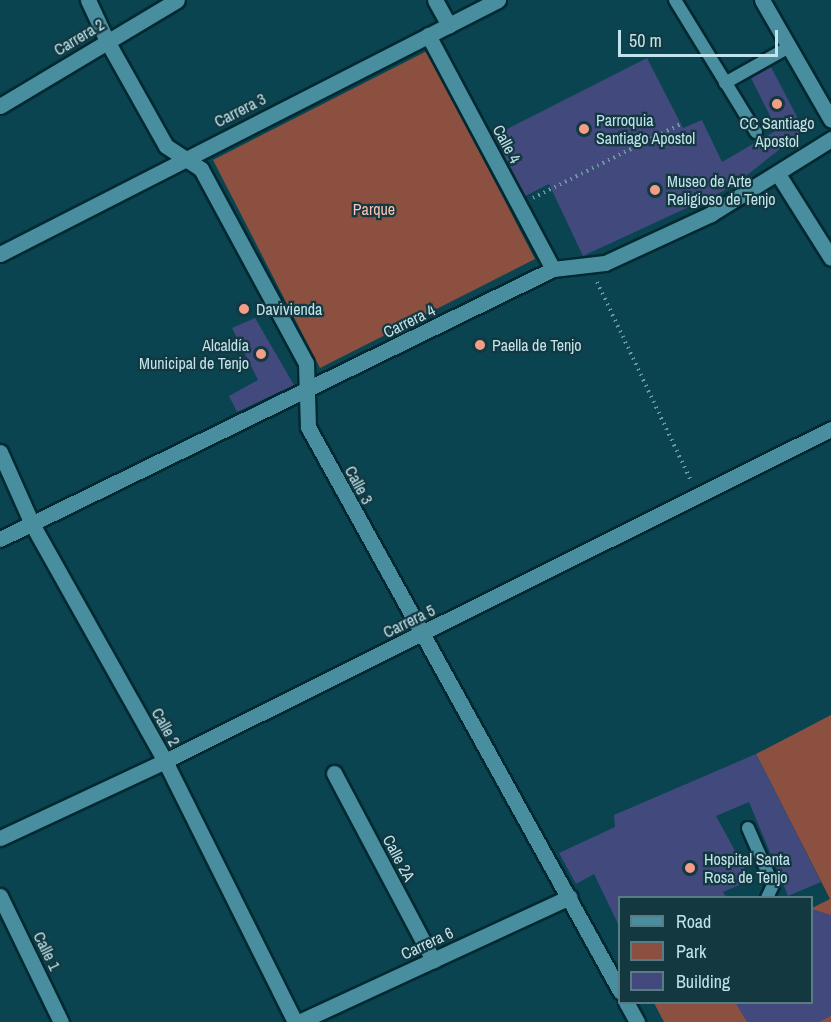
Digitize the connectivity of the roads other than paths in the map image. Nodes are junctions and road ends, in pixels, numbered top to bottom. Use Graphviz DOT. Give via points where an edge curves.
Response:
graph roads {
  1 [pos="88,0"];
  2 [pos="177,0"];
  3 [pos="435,0"];
  4 [pos="498,0"];
  5 [pos="675,0"];
  6 [pos="762,0"];
  7 [pos="449,24"];
  8 [pos="428,35"];
  9 [pos="107,41"];
  10 [pos="789,47"];
  11 [pos="725,83"];
  12 [pos="0,106"];
  13 [pos="831,120"];
  14 [pos="756,132"];
  15 [pos="831,139"];
  16 [pos="184,158"];
  17 [pos="778,174"];
  18 [pos="0,254"];
  19 [pos="831,258"];
  20 [pos="554,269"];
  21 [pos="306,392"];
  22 [pos="831,429"];
  23 [pos="0,452"];
  24 [pos="32,524"];
  25 [pos="0,539"];
  26 [pos="420,635"];
  27 [pos="165,761"];
  28 [pos="334,773"];
  29 [pos="748,828"];
  30 [pos="0,838"];
  31 [pos="0,896"];
  32 [pos="768,896"];
  33 [pos="569,897"];
  34 [pos="433,960"];
  35 [pos="614,969"];
  36 [pos="618,984"];
  37 [pos="627,1004"];
  38 [pos="61,1022"];
  39 [pos="297,1022"];
  40 [pos="637,1022"];
  1 -- 9 [label="street, Calle 3"];
  2 -- 9 [label="street, Carrera 2"];
  3 -- 7 [label="street"];
  4 -- 7 [label="street, Carrera 3"];
  5 -- 11 [label="lane"];
  6 -- 10 [label="street"];
  7 -- 8 [label="street, Carrera 3"];
  8 -- 16 [label="street, Carrera 3"];
  8 -- 20 [label="street, Calle 4"];
  9 -- 12 [label="street, Carrera 2"];
  9 -- 16 [label="street, Calle 3" via="166,146"];
  10 -- 11 [label="lane"];
  10 -- 13 [label="street"];
  11 -- 14 [label="lane"];
  15 -- 17 [label="street, Carrera 4"];
  16 -- 18 [label="street, Carrera 3"];
  16 -- 21 [label="street, Calle 3" via="201,169 306,363"];
  17 -- 19 [label="street"];
  17 -- 20 [label="street, Carrera 4" via="711,214 605,263"];
  20 -- 21 [label="street, Carrera 4"];
  21 -- 24 [label="street, Carrera 4"];
  21 -- 26 [label="street, Calle 3" via="308,427"];
  22 -- 26 [label="street, Carrera 5"];
  23 -- 24 [label="street, Calle 2"];
  24 -- 25 [label="street, Carrera 4"];
  24 -- 27 [label="street, Calle 2"];
  26 -- 27 [label="street, Carrera 5"];
  26 -- 33 [label="street, Calle 3"];
  27 -- 30 [label="street, Carrera 5"];
  27 -- 39 [label="street, Calle 2"];
  28 -- 34 [label="street, Calle 2A"];
  29 -- 32 [label="lane" via="773,885"];
  31 -- 38 [label="street, Calle 1"];
  33 -- 34 [label="street, Carrera 6"];
  33 -- 35 [label="street, Calle 3"];
  34 -- 39 [label="street, Carrera 6"];
  35 -- 36 [label="street, Calle 3"];
  37 -- 40 [label="street"];
}
